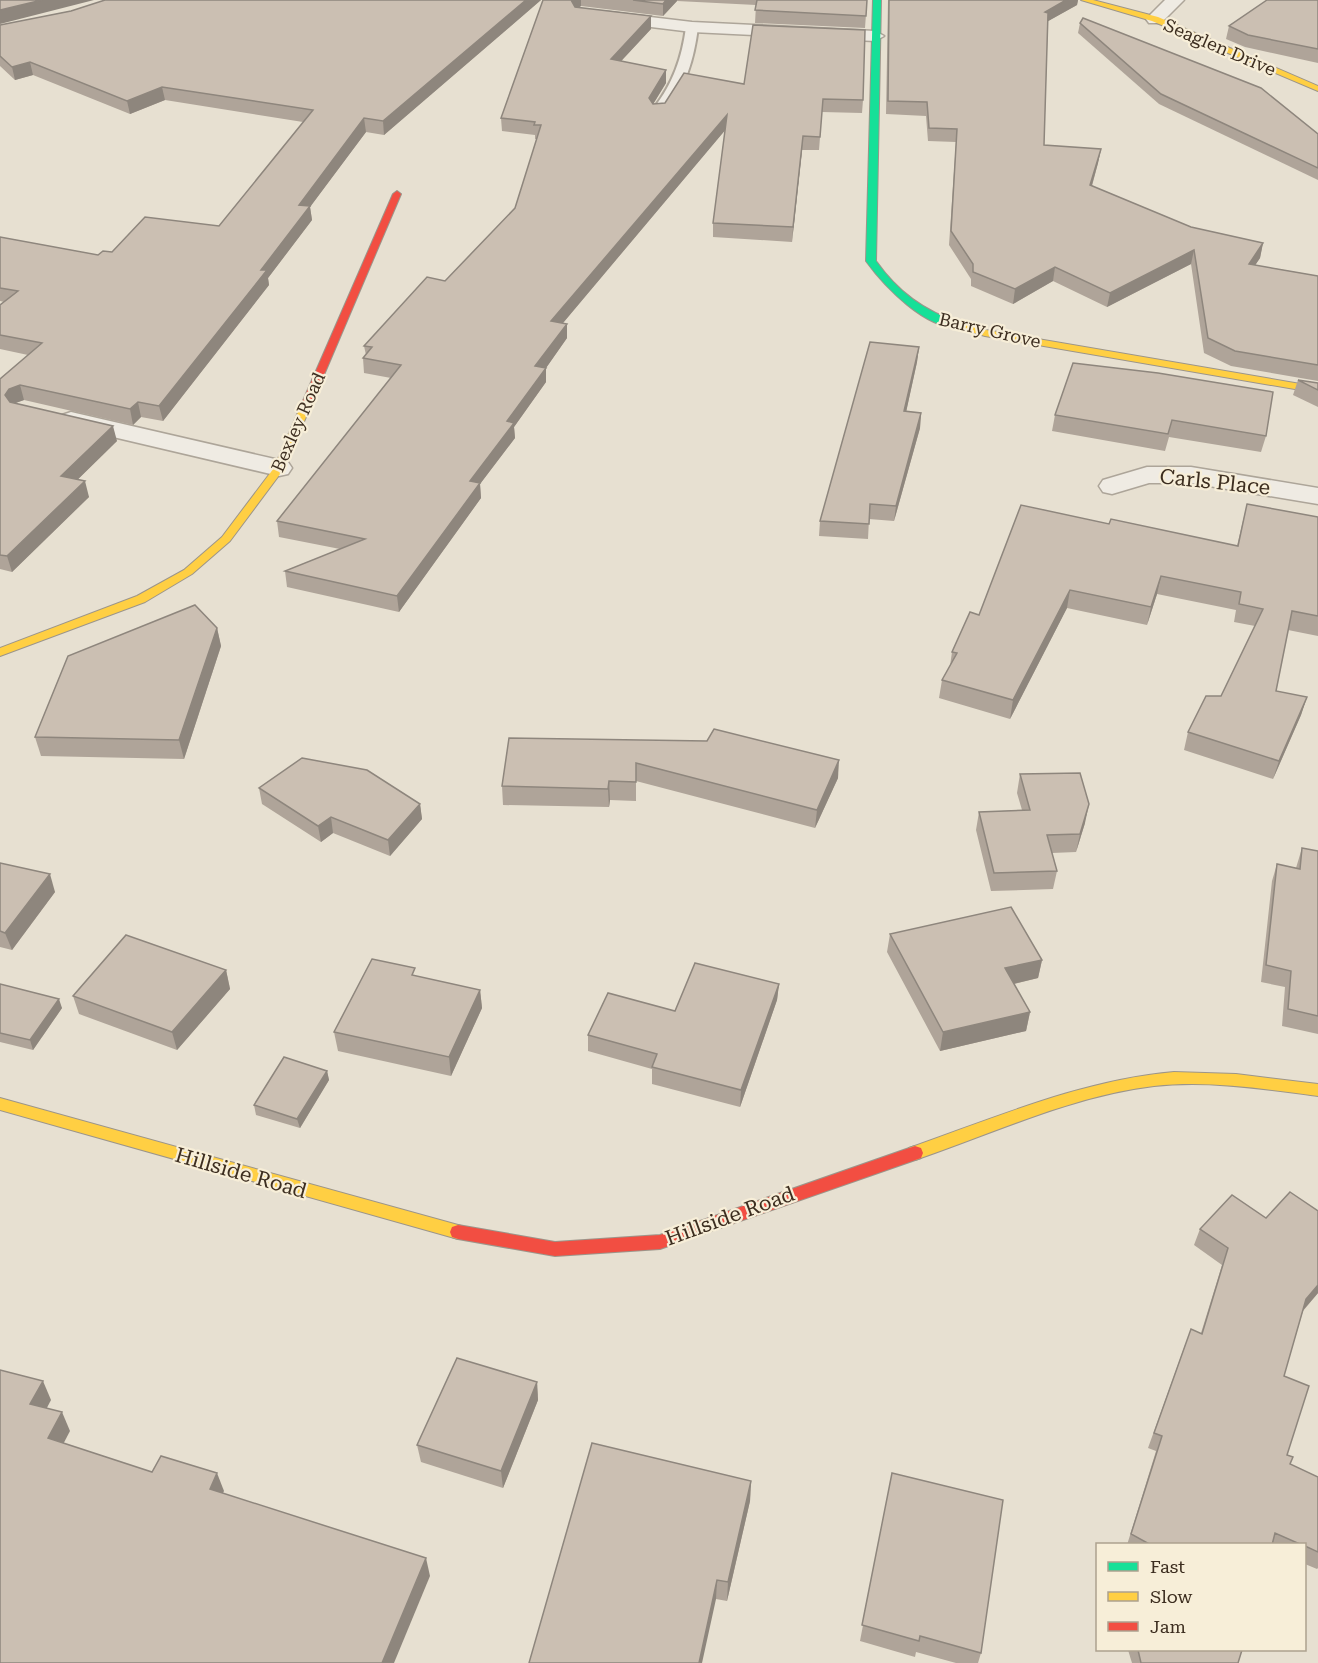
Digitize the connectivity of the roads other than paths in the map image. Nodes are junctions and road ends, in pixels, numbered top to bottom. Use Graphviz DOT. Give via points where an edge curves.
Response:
graph roads {
  1 [pos="877,0"];
  2 [pos="1085,0"];
  3 [pos="1175,0"];
  4 [pos="593,15"];
  5 [pos="1155,19"];
  6 [pos="692,27"];
  7 [pos="875,36"];
  8 [pos="1318,89"];
  9 [pos="658,112"];
  10 [pos="397,194"];
  11 [pos="1318,390"];
  12 [pos="44,414"];
  13 [pos="279,468"];
  14 [pos="1112,486"];
  15 [pos="1318,496"];
  16 [pos="0,652"];
  17 [pos="1318,1090"];
  18 [pos="3,1107"];
  1 -- 7 [label="street, Barry Grove"];
  2 -- 5 [label="street, Seaglen Drive"];
  3 -- 5 [label="street"];
  4 -- 6 [label="street"];
  5 -- 8 [label="street, Seaglen Drive"];
  6 -- 7 [label="street"];
  6 -- 9 [label="lane" via="690,49 674,94"];
  7 -- 11 [label="street, Barry Grove" via="871,261 886,286 910,307 938,320 985,333"];
  10 -- 13 [label="street, Bexley Road"];
  12 -- 13 [label="street"];
  13 -- 16 [label="street, Bexley Road" via="226,539 188,572 141,599"];
  14 -- 15 [label="street, Carls Place" via="1147,475 1191,475"];
  17 -- 18 [label="street, Hillside Road" via="1248,1080 1156,1080 1085,1094 660,1242 555,1249 444,1230"];
}
